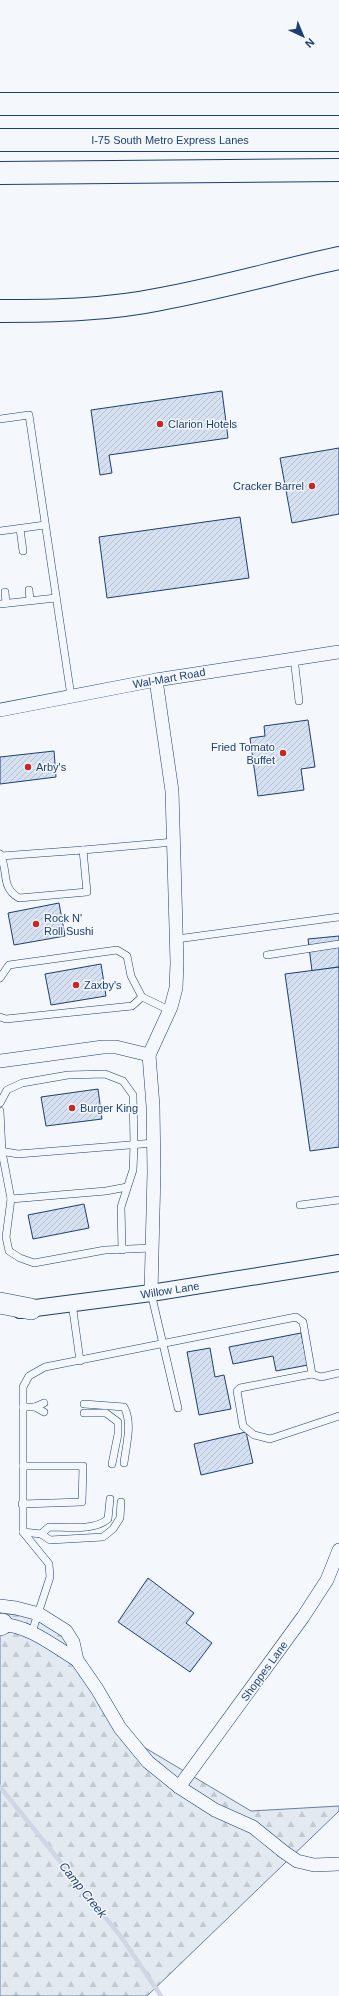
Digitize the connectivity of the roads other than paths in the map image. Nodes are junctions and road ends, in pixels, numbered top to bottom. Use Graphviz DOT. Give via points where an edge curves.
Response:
graph roads {
  1 [pos="0,104"];
  2 [pos="339,104"];
  3 [pos="0,140"];
  4 [pos="339,140"];
  5 [pos="339,170"];
  6 [pos="0,173"];
  7 [pos="339,258"];
  8 [pos="0,311"];
  9 [pos="0,419"];
  10 [pos="45,525"];
  11 [pos="20,529"];
  12 [pos="0,531"];
  13 [pos="23,551"];
  14 [pos="29,590"];
  15 [pos="4,592"];
  16 [pos="56,598"];
  17 [pos="30,600"];
  18 [pos="3,603"];
  19 [pos="339,652"];
  20 [pos="294,658"];
  21 [pos="156,680"];
  22 [pos="71,696"];
  23 [pos="299,701"];
  24 [pos="0,710"];
  25 [pos="174,842"];
  26 [pos="83,850"];
  27 [pos="1,855"];
  28 [pos="339,917"];
  29 [pos="177,939"];
  30 [pos="339,944"];
  31 [pos="267,955"];
  32 [pos="0,978"];
  33 [pos="142,997"];
  34 [pos="169,1010"];
  35 [pos="0,1017"];
  36 [pos="149,1055"];
  37 [pos="0,1061"];
  38 [pos="0,1103"];
  39 [pos="0,1111"];
  40 [pos="154,1143"];
  41 [pos="134,1145"];
  42 [pos="1,1151"];
  43 [pos="9,1187"];
  44 [pos="127,1187"];
  45 [pos="0,1188"];
  46 [pos="11,1199"];
  47 [pos="339,1200"];
  48 [pos="300,1205"];
  49 [pos="152,1248"];
  50 [pos="122,1250"];
  51 [pos="339,1263"];
  52 [pos="151,1293"];
  53 [pos="0,1303"];
  54 [pos="72,1303"];
  55 [pos="30,1309"];
  56 [pos="0,1313"];
  57 [pos="163,1344"];
  58 [pos="80,1361"];
  59 [pos="339,1373"];
  60 [pos="312,1374"];
  61 [pos="44,1403"];
  62 [pos="84,1404"];
  63 [pos="23,1407"];
  64 [pos="35,1407"];
  65 [pos="178,1408"];
  66 [pos="44,1412"];
  67 [pos="84,1413"];
  68 [pos="339,1416"];
  69 [pos="124,1463"];
  70 [pos="112,1464"];
  71 [pos="23,1466"];
  72 [pos="110,1499"];
  73 [pos="121,1502"];
  74 [pos="22,1504"];
  75 [pos="23,1532"];
  76 [pos="41,1534"];
  77 [pos="339,1550"];
  78 [pos="38,1614"];
  79 [pos="0,1620"];
  80 [pos="32,1632"];
  81 [pos="77,1660"];
  82 [pos="179,1787"];
  83 [pos="339,1864"];
  1 -- 2 [label="highway"];
  3 -- 4 [label="highway, I-75 South Metro Express Lanes"];
  5 -- 6 [label="highway"];
  7 -- 8 [label="highway" via="160,300 95,308"];
  9 -- 10 [label="lane" via="28,415"];
  10 -- 11 [label="lane"];
  10 -- 16 [label="lane"];
  11 -- 12 [label="lane"];
  11 -- 13 [label="lane"];
  14 -- 17 [label="lane"];
  15 -- 18 [label="lane"];
  16 -- 17 [label="lane"];
  16 -- 22 [label="lane"];
  17 -- 18 [label="lane"];
  19 -- 20 [label="street, Wal-Mart Road"];
  20 -- 21 [label="street, Wal-Mart Road"];
  20 -- 23 [label="lane"];
  21 -- 22 [label="street, Wal-Mart Road"];
  21 -- 25 [label="street" via="172,791"];
  22 -- 24 [label="street, Wal-Mart Road"];
  25 -- 26 [label="lane"];
  25 -- 29 [label="street"];
  26 -- 27 [label="lane"];
  26 -- 27 [label="lane" via="87,892 19,898 10,893 6,884"];
  28 -- 29 [label="lane"];
  29 -- 34 [label="street" via="176,988"];
  30 -- 31 [label="lane"];
  32 -- 33 [label="lane" via="9,966 117,950 127,956 131,976"];
  33 -- 34 [label="lane"];
  33 -- 35 [label="lane" via="132,1006 6,1019"];
  34 -- 36 [label="street"];
  36 -- 37 [label="street" via="103,1046"];
  36 -- 40 [label="street"];
  38 -- 41 [label="lane" via="7,1090 22,1083 68,1075 105,1074 123,1081 133,1095"];
  39 -- 42 [label="lane"];
  40 -- 41 [label="lane"];
  40 -- 49 [label="street"];
  41 -- 42 [label="lane" via="18,1154"];
  41 -- 44 [label="lane" via="133,1170"];
  42 -- 43 [label="lane"];
  43 -- 45 [label="lane"];
  43 -- 46 [label="lane"];
  44 -- 46 [label="lane"];
  44 -- 50 [label="lane" via="121,1207"];
  46 -- 50 [label="lane" via="6,1237 9,1251 20,1258 34,1263 105,1250"];
  47 -- 48 [label="lane"];
  49 -- 50 [label="lane"];
  49 -- 52 [label="street"];
  51 -- 52 [label="street, Willow Lane"];
  52 -- 54 [label="street, Willow Lane"];
  52 -- 57 [label="lane"];
  53 -- 55 [label="main road"];
  54 -- 55 [label="street, Willow Lane"];
  54 -- 58 [label="lane"];
  55 -- 56 [label="street, Willow Lane"];
  57 -- 58 [label="lane"];
  57 -- 60 [label="lane" via="296,1317 303,1322"];
  57 -- 65 [label="lane"];
  58 -- 63 [label="lane" via="45,1367 34,1372 23,1387"];
  59 -- 60 [label="lane" via="321,1377"];
  60 -- 68 [label="lane" via="240,1388 238,1391 243,1426 254,1435 270,1439"];
  61 -- 64 [label="lane"];
  62 -- 69 [label="lane" via="124,1407 129,1422"];
  63 -- 64 [label="lane"];
  63 -- 71 [label="lane"];
  64 -- 66 [label="lane"];
  67 -- 70 [label="lane" via="106,1413 118,1422"];
  71 -- 74 [label="lane"];
  71 -- 74 [label="lane" via="83,1466 82,1502"];
  72 -- 76 [label="lane" via="108,1519 102,1524 49,1527"];
  73 -- 76 [label="lane" via="120,1518 113,1529 103,1537 50,1540"];
  74 -- 75 [label="lane"];
  75 -- 76 [label="lane"];
  75 -- 78 [label="lane" via="49,1564 50,1577"];
  77 -- 82 [label="street, Shoppes Lane" via="327,1580 303,1617"];
  78 -- 79 [label="street" via="16,1608"];
  78 -- 80 [label="lane"];
  78 -- 81 [label="street" via="66,1631 73,1642"];
  79 -- 80 [label="street"];
  80 -- 81 [label="street"];
  81 -- 82 [label="street" via="136,1750"];
  82 -- 83 [label="street" via="215,1810 253,1826 284,1852 298,1860 314,1865"];
}
